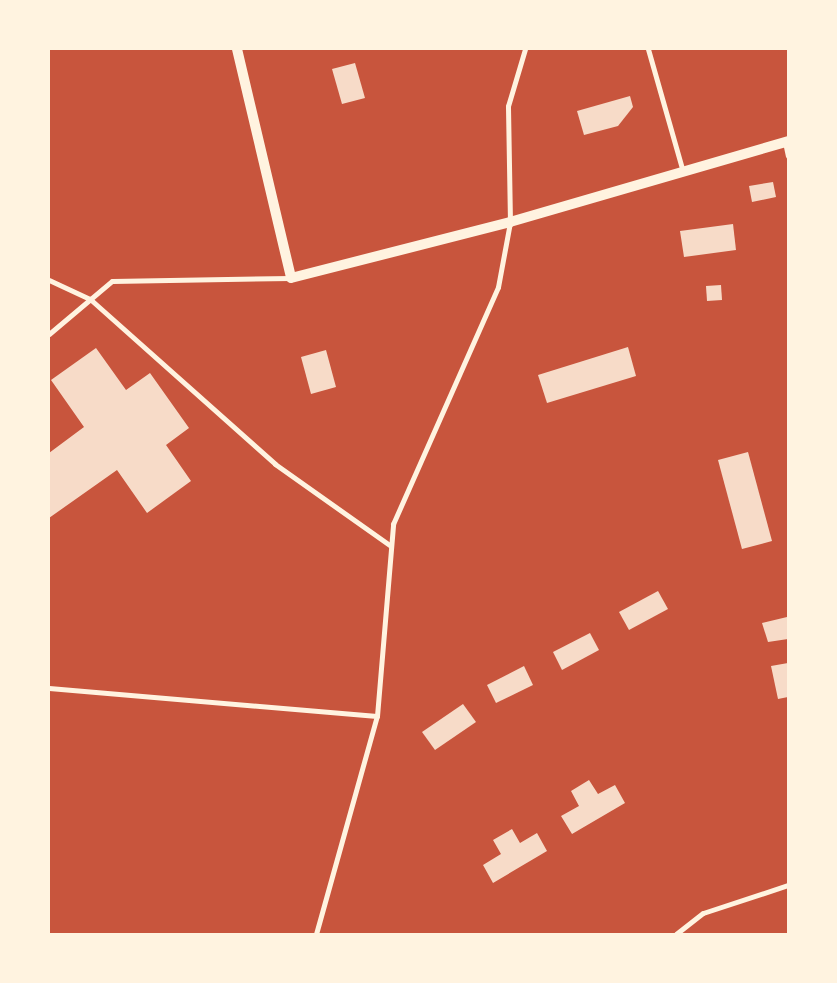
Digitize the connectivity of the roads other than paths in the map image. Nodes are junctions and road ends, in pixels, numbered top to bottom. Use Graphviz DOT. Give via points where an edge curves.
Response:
graph roads {
  1 [pos="237,49"];
  2 [pos="525,49"];
  3 [pos="648,49"];
  4 [pos="787,142"];
  5 [pos="788,156"];
  6 [pos="683,172"];
  7 [pos="510,222"];
  8 [pos="291,278"];
  9 [pos="49,280"];
  10 [pos="90,299"];
  11 [pos="49,334"];
  12 [pos="391,546"];
  13 [pos="49,688"];
  14 [pos="377,716"];
  15 [pos="788,885"];
  16 [pos="316,934"];
  17 [pos="676,934"];
  1 -- 8 [label="main road"];
  2 -- 7 [label="street" via="508,106"];
  3 -- 6 [label="street"];
  4 -- 5 [label="street"];
  4 -- 6 [label="main road"];
  6 -- 7 [label="main road"];
  7 -- 8 [label="main road"];
  7 -- 12 [label="street" via="498,286 393,524"];
  8 -- 10 [label="street" via="112,281"];
  9 -- 10 [label="street"];
  10 -- 11 [label="street"];
  10 -- 12 [label="street" via="275,464"];
  12 -- 14 [label="street"];
  13 -- 14 [label="street"];
  14 -- 16 [label="street"];
  15 -- 17 [label="street" via="703,913"];
}
